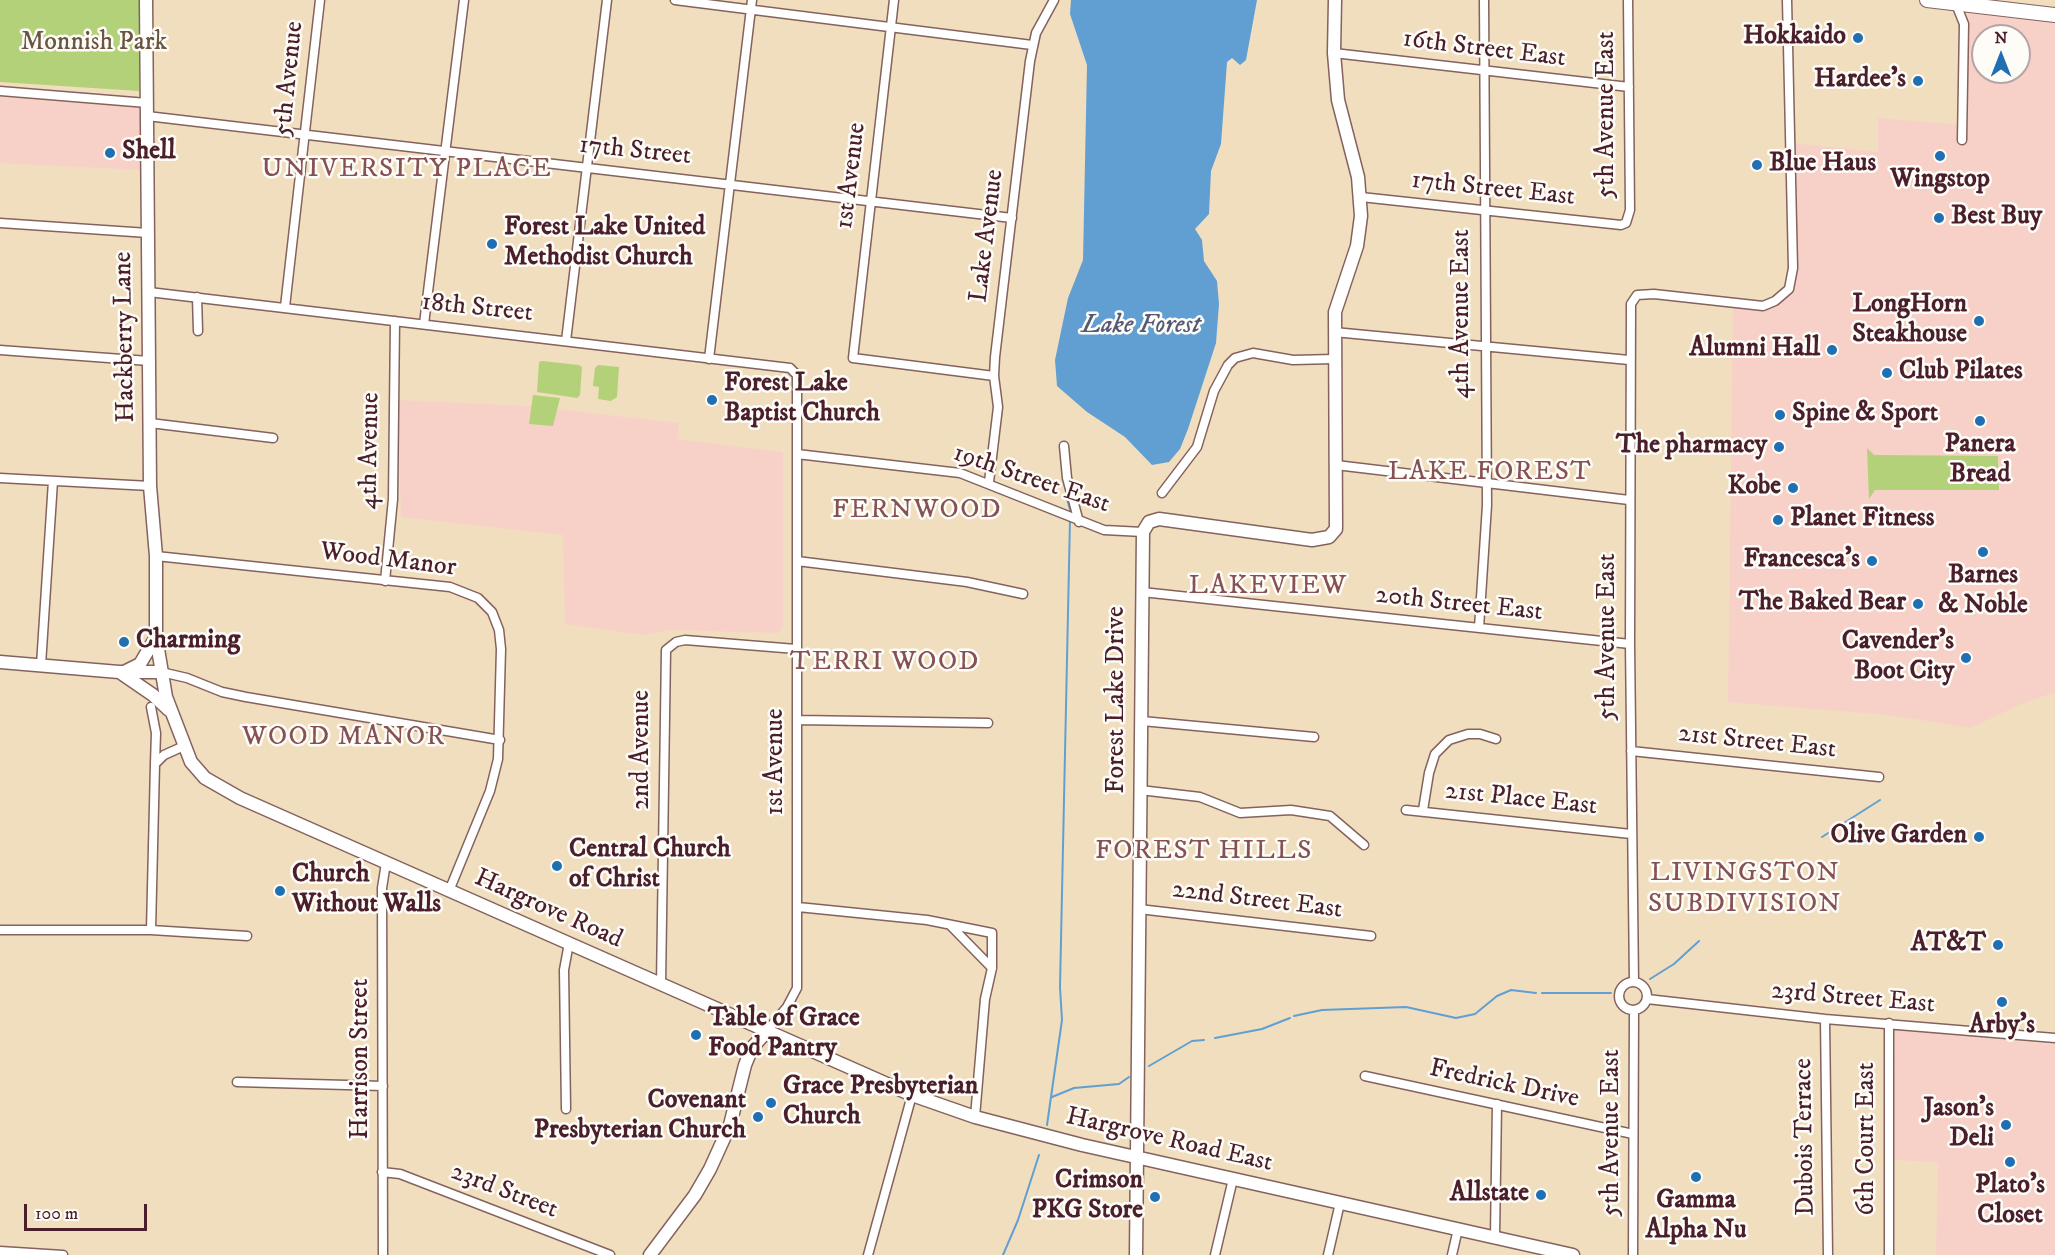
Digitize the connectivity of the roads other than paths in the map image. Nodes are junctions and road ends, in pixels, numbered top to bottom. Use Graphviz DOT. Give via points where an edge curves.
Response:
graph roads {
  1 [pos="146,0"];
  2 [pos="320,0"];
  3 [pos="464,0"];
  4 [pos="607,0"];
  5 [pos="675,0"];
  6 [pos="752,0"];
  7 [pos="894,0"];
  8 [pos="1054,0"];
  9 [pos="1335,0"];
  10 [pos="1484,0"];
  11 [pos="1628,0"];
  12 [pos="1787,0"];
  13 [pos="1927,0"];
  14 [pos="1956,4"];
  15 [pos="1982,7"];
  16 [pos="750,10"];
  17 [pos="2055,15"];
  18 [pos="1964,24"];
  19 [pos="891,28"];
  20 [pos="1032,45"];
  21 [pos="1334,53"];
  22 [pos="1484,71"];
  23 [pos="1629,87"];
  24 [pos="0,91"];
  25 [pos="147,103"];
  26 [pos="147,116"];
  27 [pos="305,134"];
  28 [pos="1962,140"];
  29 [pos="444,150"];
  30 [pos="586,168"];
  31 [pos="729,184"];
  32 [pos="1361,197"];
  33 [pos="869,200"];
  34 [pos="1483,210"];
  35 [pos="1012,218"];
  36 [pos="0,223"];
  37 [pos="1621,225"];
  38 [pos="148,233"];
  39 [pos="148,292"];
  40 [pos="197,297"];
  41 [pos="285,307"];
  42 [pos="394,321"];
  43 [pos="424,324"];
  44 [pos="198,331"];
  45 [pos="1334,332"];
  46 [pos="566,341"];
  47 [pos="1484,347"];
  48 [pos="0,350"];
  49 [pos="708,359"];
  50 [pos="1334,359"];
  51 [pos="1629,360"];
  52 [pos="148,361"];
  53 [pos="797,375"];
  54 [pos="994,376"];
  55 [pos="150,423"];
  56 [pos="273,438"];
  57 [pos="1064,446"];
  58 [pos="797,454"];
  59 [pos="1336,465"];
  60 [pos="0,478"];
  61 [pos="53,481"];
  62 [pos="989,482"];
  63 [pos="1486,483"];
  64 [pos="150,486"];
  65 [pos="1162,493"];
  66 [pos="1629,500"];
  67 [pos="1080,522"];
  68 [pos="1143,532"];
  69 [pos="156,555"];
  70 [pos="797,561"];
  71 [pos="385,581"];
  72 [pos="1142,592"];
  73 [pos="1023,594"];
  74 [pos="1479,628"];
  75 [pos="156,637"];
  76 [pos="1630,644"];
  77 [pos="796,649"];
  78 [pos="0,662"];
  79 [pos="41,665"];
  80 [pos="119,672"];
  81 [pos="161,672"];
  82 [pos="151,707"];
  83 [pos="172,713"];
  84 [pos="799,720"];
  85 [pos="1142,721"];
  86 [pos="988,723"];
  87 [pos="1314,737"];
  88 [pos="1496,739"];
  89 [pos="500,740"];
  90 [pos="184,746"];
  91 [pos="1631,751"];
  92 [pos="155,764"];
  93 [pos="1879,777"];
  94 [pos="1140,790"];
  95 [pos="1406,810"];
  96 [pos="1423,810"];
  97 [pos="1631,834"];
  98 [pos="1364,845"];
  99 [pos="386,864"];
  100 [pos="449,891"];
  101 [pos="798,907"];
  102 [pos="1138,909"];
  103 [pos="951,925"];
  104 [pos="0,930"];
  105 [pos="151,930"];
  106 [pos="247,936"];
  107 [pos="1371,936"];
  108 [pos="569,943"];
  109 [pos="992,968"];
  110 [pos="1634,982"];
  111 [pos="661,985"];
  112 [pos="1647,999"];
  113 [pos="1634,1010"];
  114 [pos="1825,1018"];
  115 [pos="1889,1023"];
  116 [pos="766,1032"];
  117 [pos="2055,1038"];
  118 [pos="1365,1076"];
  119 [pos="237,1082"];
  120 [pos="383,1086"];
  121 [pos="912,1095"];
  122 [pos="1497,1104"];
  123 [pos="566,1109"];
  124 [pos="975,1117"];
  125 [pos="1633,1134"];
  126 [pos="1136,1157"];
  127 [pos="382,1172"];
  128 [pos="1233,1179"];
  129 [pos="1340,1203"];
  130 [pos="1458,1229"];
  131 [pos="1494,1237"];
  132 [pos="1136,1249"];
  133 [pos="0,1251"];
  134 [pos="63,1255"];
  135 [pos="383,1255"];
  136 [pos="610,1255"];
  137 [pos="650,1255"];
  138 [pos="868,1255"];
  139 [pos="1215,1255"];
  140 [pos="1328,1255"];
  141 [pos="1452,1255"];
  142 [pos="1574,1255"];
  143 [pos="1633,1255"];
  144 [pos="1828,1255"];
  145 [pos="1889,1255"];
  1 -- 25 [label="main road, Hackberry Lane"];
  2 -- 27 [label="street, 5th Avenue"];
  3 -- 29 [label="street"];
  4 -- 30 [label="street"];
  5 -- 16 [label="street"];
  6 -- 16 [label="street"];
  7 -- 19 [label="street, 1st Avenue"];
  8 -- 20 [label="street, Lake Avenue"];
  9 -- 21 [label="main road"];
  10 -- 22 [label="street, 4th Avenue East"];
  11 -- 23 [label="street, 5th Avenue East"];
  12 -- 51 [label="street, 5th Avenue East" via="1792,279 1785,294 1763,306 1637,295 1630,304"];
  13 -- 14 [label="main road"];
  14 -- 15 [label="main road"];
  14 -- 18 [label="street"];
  15 -- 17 [label="main road"];
  15 -- 18 [label="street"];
  16 -- 19 [label="street"];
  16 -- 31 [label="street"];
  18 -- 28 [label="street"];
  19 -- 20 [label="street"];
  19 -- 33 [label="street, 1st Avenue"];
  20 -- 35 [label="street, Lake Avenue"];
  21 -- 22 [label="street, 16th Street East"];
  21 -- 32 [label="main road" via="1338,100"];
  22 -- 23 [label="street, 16th Street East"];
  22 -- 34 [label="street, 4th Avenue East"];
  23 -- 37 [label="street, 5th Avenue East" via="1630,210 1629,218"];
  24 -- 25 [label="street"];
  25 -- 26 [label="main road, Hackberry Lane"];
  26 -- 27 [label="street, 17th Street"];
  26 -- 38 [label="main road, Hackberry Lane"];
  27 -- 29 [label="street, 17th Street"];
  27 -- 41 [label="street, 5th Avenue"];
  29 -- 30 [label="street, 17th Street"];
  29 -- 43 [label="street"];
  30 -- 31 [label="street, 17th Street"];
  30 -- 46 [label="street"];
  31 -- 33 [label="street, 17th Street"];
  31 -- 49 [label="street"];
  32 -- 34 [label="street, 17th Street East"];
  32 -- 45 [label="main road" via="1357,246 1340,292"];
  33 -- 35 [label="street, 17th Street"];
  33 -- 54 [label="street, 1st Avenue" via="853,358"];
  34 -- 37 [label="street, 17th Street East"];
  34 -- 47 [label="street, 4th Avenue East"];
  35 -- 54 [label="street, Lake Avenue"];
  36 -- 38 [label="street"];
  38 -- 39 [label="main road, Hackberry Lane"];
  39 -- 40 [label="street, 18th Street"];
  39 -- 52 [label="main road, Hackberry Lane"];
  40 -- 41 [label="street, 18th Street"];
  40 -- 44 [label="street"];
  41 -- 42 [label="street, 18th Street"];
  42 -- 43 [label="street, 18th Street"];
  42 -- 71 [label="street, 4th Avenue" via="393,499"];
  43 -- 46 [label="street, 18th Street"];
  45 -- 47 [label="street"];
  45 -- 50 [label="main road"];
  46 -- 49 [label="street, 18th Street"];
  47 -- 51 [label="street"];
  47 -- 63 [label="street, 4th Avenue East"];
  48 -- 52 [label="street"];
  49 -- 53 [label="street, 18th Street" via="790,368"];
  50 -- 59 [label="main road"];
  50 -- 65 [label="street" via="1293,360 1253,353 1235,358 1214,392 1197,447"];
  51 -- 66 [label="street, 5th Avenue East"];
  52 -- 55 [label="main road, Hackberry Lane"];
  53 -- 58 [label="street, 1st Avenue"];
  54 -- 62 [label="street, Lake Avenue" via="998,407"];
  55 -- 56 [label="street"];
  55 -- 64 [label="main road, Hackberry Lane"];
  57 -- 67 [label="street" via="1067,478"];
  58 -- 62 [label="street, 19th Street East" via="950,471"];
  58 -- 70 [label="street, 1st Avenue"];
  59 -- 63 [label="street"];
  59 -- 68 [label="main road" via="1336,529 1321,540 1159,519 1149,522"];
  60 -- 61 [label="street"];
  61 -- 64 [label="street"];
  61 -- 79 [label="street"];
  62 -- 67 [label="street, 19th Street East"];
  63 -- 66 [label="street"];
  63 -- 74 [label="street, 4th Avenue East"];
  64 -- 69 [label="main road, Hackberry Lane"];
  66 -- 76 [label="street, 5th Avenue East"];
  67 -- 68 [label="street, 19th Street East" via="1104,530"];
  68 -- 72 [label="main road, Forest Lake Drive"];
  69 -- 71 [label="street, Wood Manor"];
  69 -- 75 [label="main road, Hackberry Lane"];
  70 -- 73 [label="street" via="967,582"];
  70 -- 77 [label="street, 1st Avenue"];
  71 -- 89 [label="street, Wood Manor" via="460,590 478,598 492,612 501,639"];
  72 -- 74 [label="street, 20th Street East"];
  72 -- 85 [label="main road, Forest Lake Drive"];
  74 -- 76 [label="street, 20th Street East"];
  75 -- 80 [label="main road" via="140,664"];
  75 -- 81 [label="main road, Hackberry Lane"];
  76 -- 91 [label="street, 5th Avenue East"];
  77 -- 84 [label="street, 1st Avenue"];
  77 -- 111 [label="street, 2nd Avenue" via="685,640 666,650"];
  78 -- 79 [label="main road"];
  79 -- 80 [label="main road"];
  80 -- 81 [label="main road"];
  80 -- 83 [label="main road"];
  81 -- 83 [label="main road, Hargrove Road"];
  81 -- 89 [label="street" via="246,697"];
  82 -- 92 [label="street" via="156,733"];
  83 -- 90 [label="main road, Hargrove Road"];
  84 -- 86 [label="street"];
  84 -- 101 [label="street, 1st Avenue"];
  85 -- 87 [label="street"];
  85 -- 94 [label="main road, Forest Lake Drive"];
  88 -- 96 [label="street" via="1468,734 1449,740 1435,754"];
  89 -- 100 [label="street, Wood Manor" via="490,791"];
  90 -- 92 [label="street"];
  90 -- 99 [label="main road, Hargrove Road" via="197,770 222,789"];
  91 -- 93 [label="street, 21st Street East"];
  91 -- 97 [label="street, 5th Avenue East"];
  92 -- 105 [label="street"];
  94 -- 98 [label="street" via="1200,796 1240,813 1291,810 1330,816"];
  94 -- 102 [label="main road, Forest Lake Drive"];
  95 -- 96 [label="street, 21st Place East"];
  96 -- 97 [label="street, 21st Place East"];
  97 -- 110 [label="street, 5th Avenue East"];
  99 -- 100 [label="main road, Hargrove Road"];
  99 -- 120 [label="street, Harrison Street" via="382,888"];
  100 -- 108 [label="main road, Hargrove Road"];
  101 -- 103 [label="street"];
  101 -- 116 [label="street, 1st Avenue" via="797,988"];
  102 -- 107 [label="street, 22nd Street East"];
  102 -- 126 [label="main road, Forest Lake Drive"];
  103 -- 109 [label="street"];
  103 -- 109 [label="street" via="992,933"];
  104 -- 105 [label="street"];
  105 -- 106 [label="street"];
  108 -- 111 [label="main road, Hargrove Road"];
  108 -- 123 [label="street" via="564,970"];
  109 -- 124 [label="street"];
  110 -- 112 [label="street" via="1643,986"];
  110 -- 113 [label="street" via="1623,987 1620,997 1624,1006"];
  111 -- 116 [label="main road, Hargrove Road"];
  112 -- 113 [label="street"];
  112 -- 114 [label="street, 23rd Street East"];
  113 -- 125 [label="street, 5th Avenue East"];
  114 -- 115 [label="street, 23rd Street East"];
  114 -- 144 [label="street, Dubois Terrace"];
  115 -- 117 [label="street, 23rd Street East"];
  115 -- 145 [label="street, 6th Court East"];
  116 -- 121 [label="main road, Hargrove Road East"];
  116 -- 137 [label="main road" via="752,1048 745,1065 729,1125 710,1169"];
  118 -- 122 [label="street, Fredrick Drive"];
  119 -- 120 [label="street"];
  120 -- 127 [label="street, Harrison Street"];
  121 -- 124 [label="main road, Hargrove Road East"];
  121 -- 138 [label="street"];
  122 -- 125 [label="street, Fredrick Drive"];
  122 -- 131 [label="street"];
  124 -- 126 [label="main road, Hargrove Road East"];
  125 -- 143 [label="street, 5th Avenue East"];
  126 -- 128 [label="main road, Hargrove Road East"];
  126 -- 132 [label="main road, Forest Lake Drive"];
  127 -- 135 [label="street, Harrison Street"];
  127 -- 136 [label="street, 23rd Street" via="400,1174"];
  128 -- 129 [label="main road, Hargrove Road East"];
  128 -- 139 [label="street"];
  129 -- 130 [label="main road, Hargrove Road East"];
  129 -- 140 [label="street"];
  130 -- 131 [label="main road, Hargrove Road East"];
  130 -- 141 [label="street"];
  131 -- 142 [label="main road, Hargrove Road East"];
  133 -- 134 [label="street"];
}
